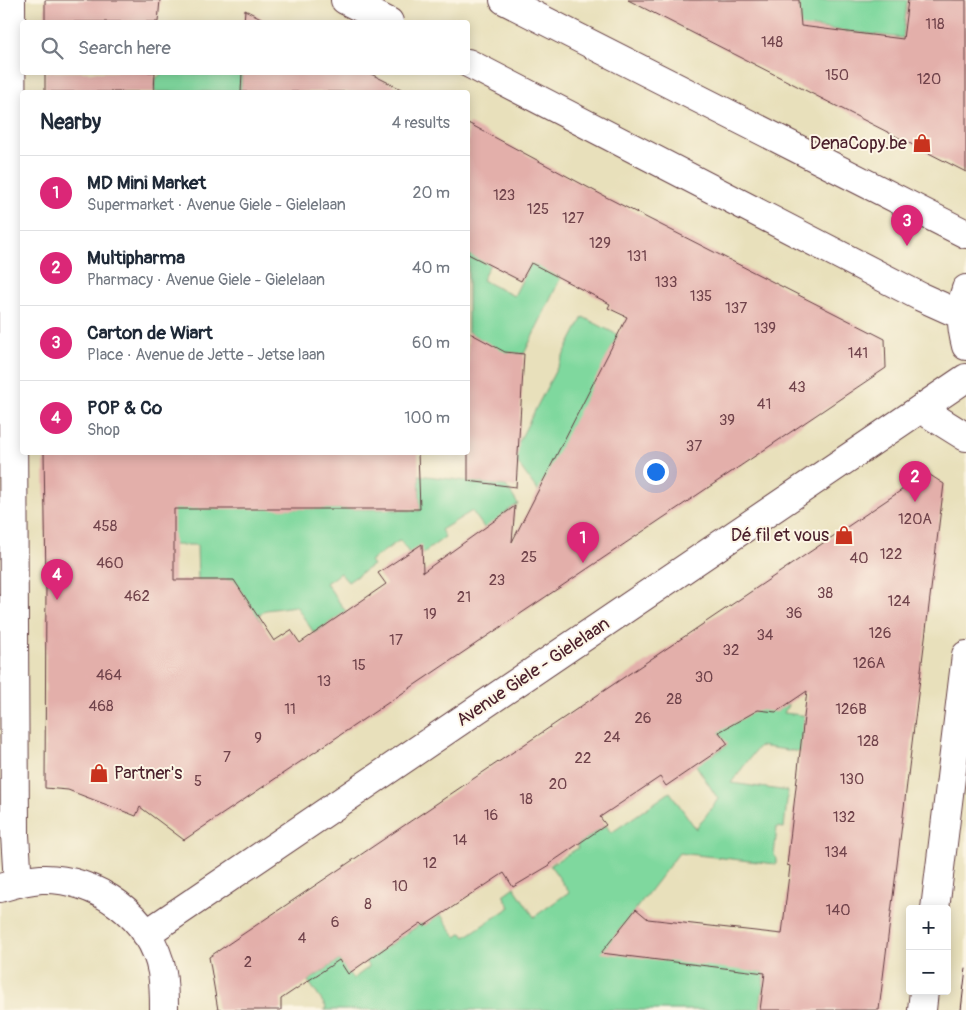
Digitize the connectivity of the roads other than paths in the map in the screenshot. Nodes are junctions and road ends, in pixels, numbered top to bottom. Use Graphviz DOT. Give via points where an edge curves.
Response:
graph roads {
  1 [pos="11,0"];
  2 [pos="345,0"];
  3 [pos="504,0"];
  4 [pos="385,20"];
  5 [pos="470,64"];
  6 [pos="966,234"];
  7 [pos="963,302"];
  8 [pos="966,346"];
  9 [pos="966,378"];
  10 [pos="921,409"];
  11 [pos="966,437"];
  12 [pos="966,655"];
  13 [pos="9,885"];
  14 [pos="935,905"];
  15 [pos="146,934"];
  16 [pos="924,995"];
  17 [pos="164,1010"];
  18 [pos="922,1010"];
  1 -- 13 [label="street" via="15,835"];
  2 -- 4 [label="street"];
  3 -- 6 [label="street"];
  5 -- 7 [label="street" via="921,297"];
  7 -- 8 [label="street" via="962,334"];
  9 -- 10 [label="street, Avenue Giele - Gielelaan"];
  10 -- 11 [label="street"];
  10 -- 15 [label="street, Avenue Giele - Gielelaan"];
  12 -- 14 [label="street"];
  13 -- 15 [label="street" via="41,879 86,886 120,905"];
  15 -- 17 [label="street" via="162,970"];
  16 -- 18 [label="street"];
}
